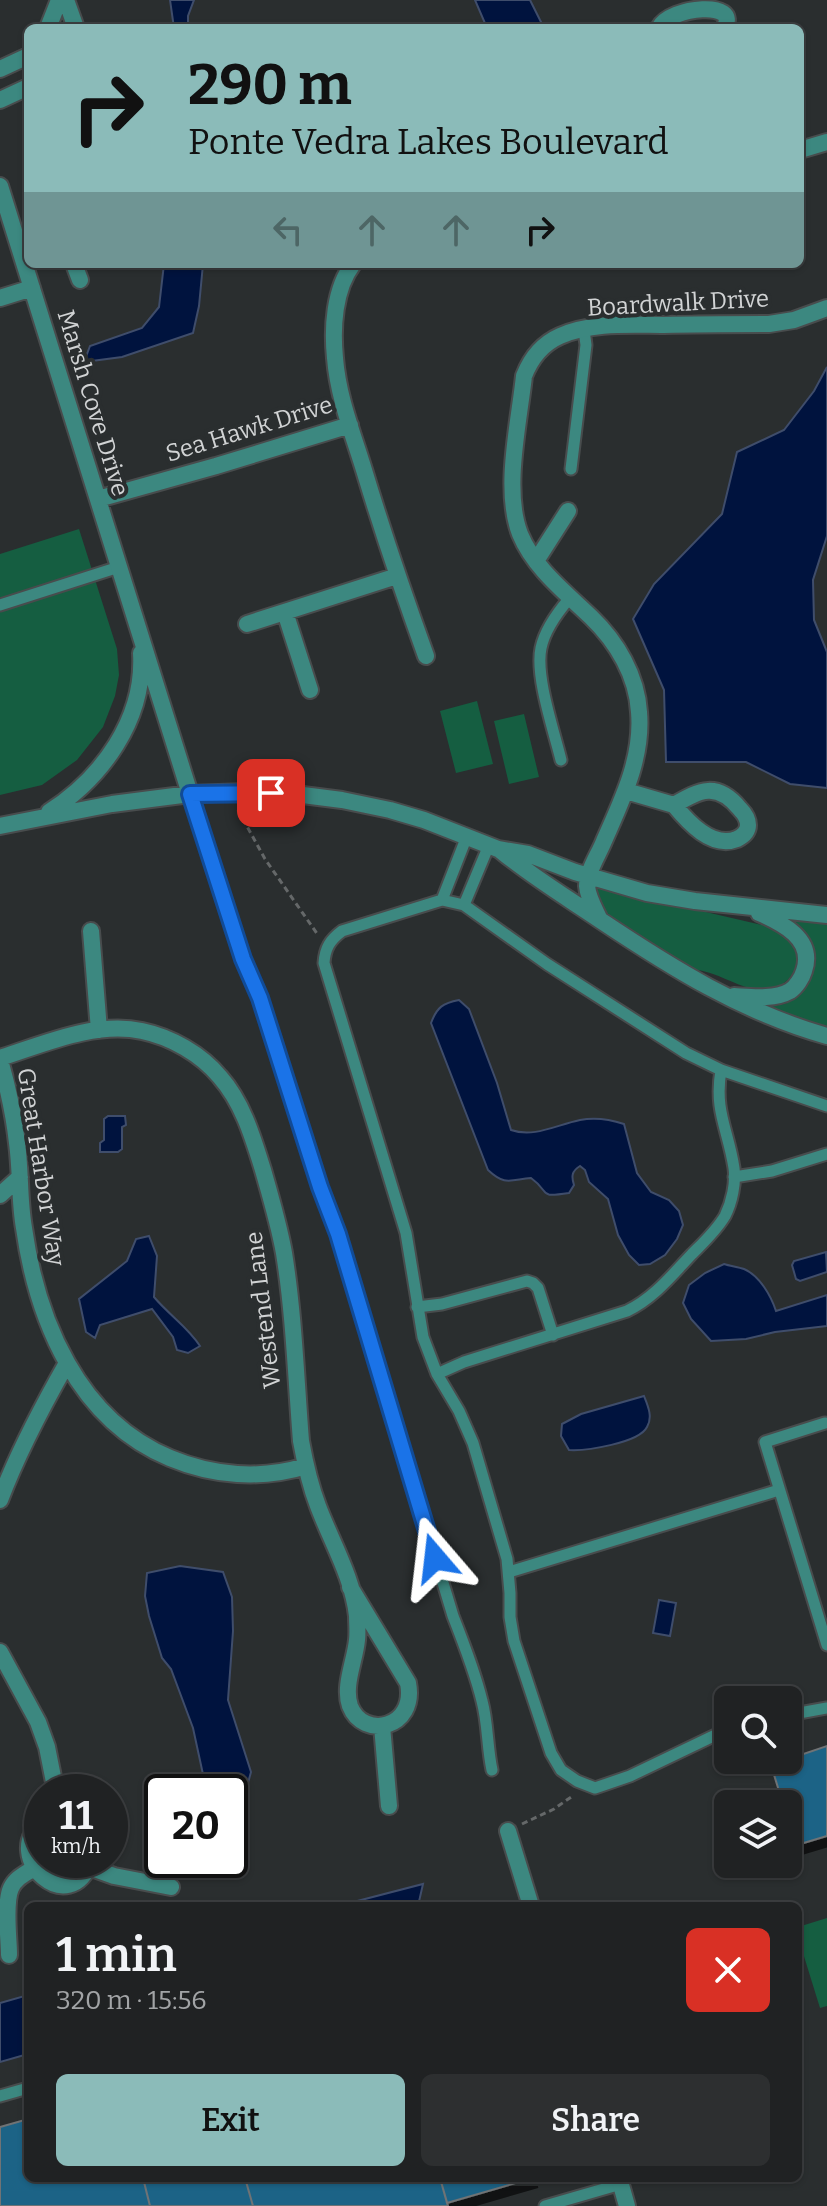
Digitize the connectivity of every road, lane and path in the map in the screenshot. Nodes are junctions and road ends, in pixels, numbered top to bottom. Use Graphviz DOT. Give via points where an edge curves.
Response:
graph roads {
  1 [pos="59,0"];
  2 [pos="66,0"];
  3 [pos="50,24"];
  4 [pos="75,24"];
  5 [pos="661,24"];
  6 [pos="725,24"];
  7 [pos="24,58"];
  8 [pos="0,69"];
  9 [pos="24,89"];
  10 [pos="0,100"];
  11 [pos="827,142"];
  12 [pos="804,149"];
  13 [pos="0,186"];
  14 [pos="24,262"];
  15 [pos="26,268"];
  16 [pos="344,268"];
  17 [pos="351,268"];
  18 [pos="341,285"];
  19 [pos="32,288"];
  20 [pos="0,298"];
  21 [pos="827,308"];
  22 [pos="584,330"];
  23 [pos="350,425"];
  24 [pos="571,469"];
  25 [pos="98,499"];
  26 [pos="568,511"];
  27 [pos="536,561"];
  28 [pos="119,567"];
  29 [pos="397,576"];
  30 [pos="569,599"];
  31 [pos="0,605"];
  32 [pos="285,612"];
  33 [pos="247,624"];
  34 [pos="140,636"];
  35 [pos="426,656"];
  36 [pos="310,690"];
  37 [pos="561,760"];
  38 [pos="626,791"];
  39 [pos="229,793"];
  40 [pos="190,794"];
  41 [pos="674,805"];
  42 [pos="42,816"];
  43 [pos="0,826"];
  44 [pos="467,836"];
  45 [pos="494,847"];
  46 [pos="589,877"];
  47 [pos="442,900"];
  48 [pos="464,905"];
  49 [pos="746,907"];
  50 [pos="827,915"];
  51 [pos="600,920"];
  52 [pos="91,931"];
  53 [pos="327,947"];
  54 [pos="724,996"];
  55 [pos="99,1030"];
  56 [pos="827,1036"];
  57 [pos="0,1059"];
  58 [pos="721,1070"];
  59 [pos="827,1106"];
  60 [pos="827,1154"];
  61 [pos="20,1177"];
  62 [pos="734,1177"];
  63 [pos="0,1195"];
  64 [pos="417,1307"];
  65 [pos="553,1335"];
  66 [pos="67,1363"];
  67 [pos="437,1374"];
  68 [pos="825,1423"];
  69 [pos="6,1466"];
  70 [pos="306,1466"];
  71 [pos="779,1490"];
  72 [pos="0,1500"];
  73 [pos="509,1572"];
  74 [pos="350,1587"];
  75 [pos="827,1645"];
  76 [pos="0,1652"];
  77 [pos="827,1708"];
  78 [pos="802,1712"];
  79 [pos="382,1726"];
  80 [pos="714,1736"];
  81 [pos="492,1770"];
  82 [pos="52,1774"];
  83 [pos="588,1785"];
  84 [pos="389,1806"];
  85 [pos="513,1832"];
  86 [pos="24,1875"];
  87 [pos="38,1878"];
  88 [pos="78,1878"];
  89 [pos="124,1878"];
  90 [pos="171,1887"];
  91 [pos="530,1902"];
  92 [pos="9,1955"];
  93 [pos="24,2089"];
  94 [pos="0,2096"];
  95 [pos="617,2182"];
  96 [pos="620,2182"];
  97 [pos="545,2206"];
  98 [pos="627,2206"];
  1 -- 3 [label="street"];
  2 -- 4 [label="street"];
  5 -- 6 [label="street" via="677,11 707,2 724,8"];
  7 -- 8 [label="street"];
  9 -- 10 [label="street"];
  11 -- 12 [label="street"];
  13 -- 14 [label="street, Marsh Cove Drive"];
  15 -- 19 [label="street, Marsh Cove Drive"];
  16 -- 18 [label="street"];
  17 -- 18 [label="street, Sea Hawk Drive"];
  18 -- 23 [label="street, Sea Hawk Drive" via="335,357"];
  19 -- 20 [label="street"];
  19 -- 25 [label="street, Marsh Cove Drive"];
  21 -- 22 [label="street, Boardwalk Drive" via="769,324 612,325"];
  22 -- 24 [label="lane"];
  22 -- 27 [label="street, Boardwalk Drive" via="560,336 539,350 524,376 512,484 520,535"];
  23 -- 25 [label="street, Sea Hawk Drive"];
  23 -- 29 [label="street"];
  25 -- 28 [label="street, Marsh Cove Drive"];
  26 -- 27 [label="street"];
  27 -- 30 [label="street, Boardwalk Drive"];
  28 -- 31 [label="lane"];
  28 -- 34 [label="street, Marsh Cove Drive"];
  29 -- 32 [label="street"];
  29 -- 35 [label="street"];
  30 -- 37 [label="lane" via="540,650"];
  30 -- 38 [label="street, Boardwalk Drive" via="612,641 636,689 640,734"];
  32 -- 33 [label="street"];
  32 -- 36 [label="street"];
  34 -- 40 [label="street, Marsh Cove Drive"];
  34 -- 42 [label="street, Marsh Cove Drive" via="139,687 121,736 88,781"];
  38 -- 41 [label="street"];
  38 -- 46 [label="street, Boardwalk Drive"];
  39 -- 40 [label="street"];
  39 -- 44 [label="street" via="342,800 413,816"];
  39 -- 53 [label="path" via="265,859"];
  40 -- 42 [label="street"];
  40 -- 81 [label="lane" via="358,1296 483,1702"];
  42 -- 43 [label="street"];
  44 -- 45 [label="street"];
  44 -- 47 [label="lane"];
  45 -- 46 [label="street"];
  45 -- 48 [label="lane"];
  45 -- 51 [label="street"];
  46 -- 49 [label="street" via="647,893"];
  46 -- 51 [label="street" via="588,892"];
  47 -- 48 [label="lane"];
  47 -- 53 [label="lane" via="342,931"];
  48 -- 58 [label="lane" via="628,1018"];
  49 -- 50 [label="street"];
  49 -- 54 [label="street" via="790,928 806,954 806,968 792,990 777,996"];
  51 -- 54 [label="street"];
  52 -- 55 [label="street"];
  53 -- 64 [label="lane" via="324,963 406,1233"];
  54 -- 56 [label="street"];
  55 -- 57 [label="street, Westend Lane"];
  55 -- 70 [label="street, Westend Lane" via="141,1031 185,1048 220,1077 241,1109 284,1252"];
  57 -- 61 [label="street, Great Harbor Way"];
  58 -- 59 [label="lane"];
  58 -- 62 [label="lane" via="718,1104"];
  60 -- 62 [label="lane"];
  61 -- 63 [label="street"];
  61 -- 66 [label="street, Great Harbor Way" via="30,1264 42,1308"];
  62 -- 65 [label="lane" via="727,1213 717,1228 654,1294 627,1311"];
  64 -- 65 [label="lane" via="527,1281 538,1288"];
  64 -- 67 [label="lane"];
  65 -- 67 [label="lane"];
  66 -- 69 [label="street"];
  66 -- 70 [label="street, Great Harbor Way" via="115,1424 159,1453 234,1474 263,1475"];
  67 -- 73 [label="lane" via="473,1443"];
  68 -- 71 [label="lane" via="765,1442"];
  69 -- 72 [label="street"];
  70 -- 74 [label="street, Westend Lane"];
  71 -- 73 [label="lane"];
  71 -- 75 [label="lane"];
  73 -- 83 [label="lane" via="514,1641 546,1739 561,1770"];
  74 -- 79 [label="street" via="357,1638 348,1703 363,1722"];
  74 -- 79 [label="street" via="408,1683 408,1706 401,1717"];
  76 -- 82 [label="street" via="38,1722"];
  77 -- 78 [label="lane"];
  79 -- 84 [label="street"];
  80 -- 83 [label="lane" via="630,1776 595,1788"];
  83 -- 85 [label="path"];
  85 -- 91 [label="street"];
  86 -- 92 [label="street" via="8,1899"];
  87 -- 88 [label="street" via="63,1885"];
  89 -- 90 [label="street"];
  93 -- 94 [label="lane"];
  95 -- 97 [label="lane"];
  96 -- 98 [label="street"];
}
